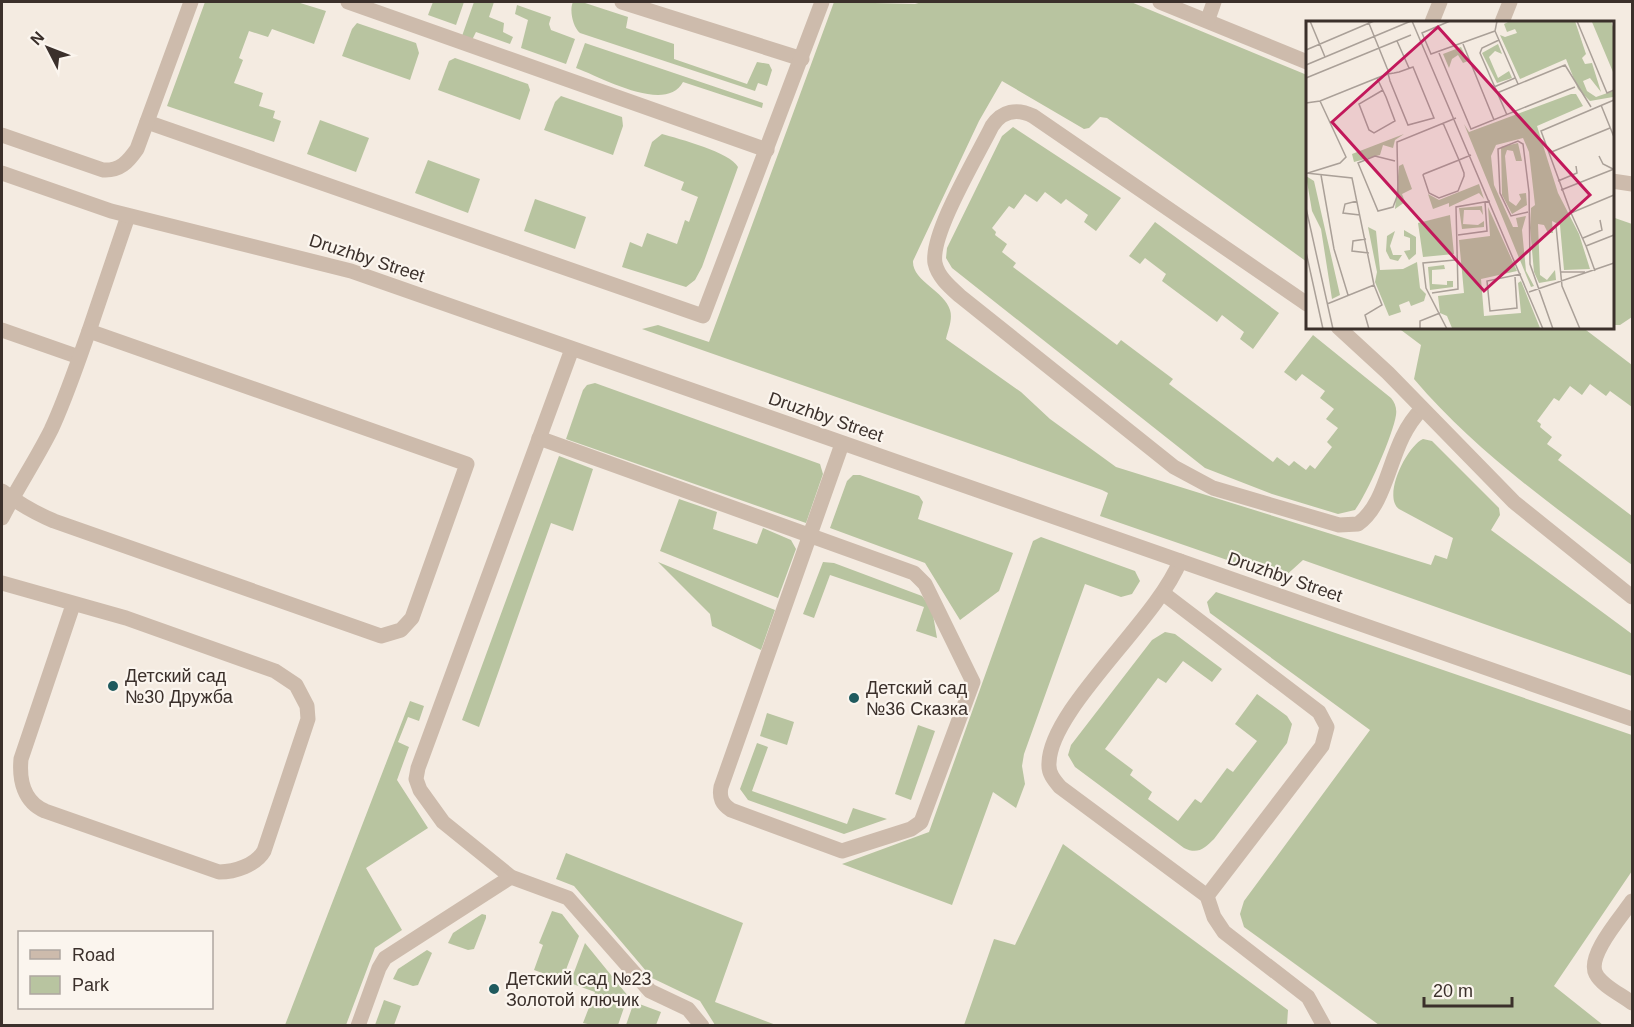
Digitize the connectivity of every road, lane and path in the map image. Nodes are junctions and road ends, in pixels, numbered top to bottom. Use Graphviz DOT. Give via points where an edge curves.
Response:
graph roads {
  1 [pos="191,2"];
  2 [pos="348,2"];
  3 [pos="822,2"];
  4 [pos="1160,2"];
  5 [pos="1214,2"];
  6 [pos="1440,2"];
  7 [pos="1510,2"];
  8 [pos="631,3"];
  9 [pos="1208,19"];
  10 [pos="1432,21"];
  11 [pos="1502,21"];
  12 [pos="801,59"];
  13 [pos="1306,62"];
  14 [pos="147,122"];
  15 [pos="2,135"];
  16 [pos="767,150"];
  17 [pos="2,173"];
  18 [pos="1613,181"];
  19 [pos="1632,184"];
  20 [pos="128,216"];
  21 [pos="1306,303"];
  22 [pos="1339,328"];
  23 [pos="2,330"];
  24 [pos="89,331"];
  25 [pos="572,349"];
  26 [pos="79,357"];
  27 [pos="1422,409"];
  28 [pos="539,438"];
  29 [pos="842,444"];
  30 [pos="7,495"];
  31 [pos="2,518"];
  32 [pos="811,534"];
  33 [pos="1180,561"];
  34 [pos="2,583"];
  35 [pos="1164,594"];
  36 [pos="1632,597"];
  37 [pos="73,605"];
  38 [pos="1632,719"];
  39 [pos="511,877"];
  40 [pos="1207,896"];
  41 [pos="1632,901"];
  42 [pos="1632,1003"];
  43 [pos="358,1026"];
  44 [pos="702,1026"];
  45 [pos="1324,1026"];
  1 -- 14 [label="street"];
  2 -- 16 [label="street"];
  3 -- 12 [label="street"];
  4 -- 9 [label="street"];
  5 -- 9 [label="street"];
  6 -- 10 [label="street"];
  7 -- 11 [label="street"];
  8 -- 12 [label="street"];
  9 -- 13 [label="street"];
  12 -- 16 [label="street"];
  14 -- 15 [label="street" via="126,163 108,170"];
  14 -- 16 [label="street" via="703,316"];
  17 -- 20 [label="street, Druzhby Street"];
  18 -- 19 [label="street"];
  20 -- 24 [label="street"];
  20 -- 25 [label="street, Druzhby Street" via="343,268"];
  21 -- 27 [label="street" via="1021,111 1002,115 992,126 942,226 936,246 937,271 960,296 1174,467 1213,488 1339,525 1358,524 1373,509 1402,432"];
  22 -- 27 [label="street"];
  23 -- 26 [label="street"];
  24 -- 26 [label="street"];
  24 -- 30 [label="street" via="467,464 412,618 393,634 375,635 54,521"];
  25 -- 28 [label="street"];
  25 -- 29 [label="street, Druzhby Street"];
  26 -- 30 [label="street" via="52,428"];
  27 -- 36 [label="street" via="1535,521"];
  28 -- 32 [label="street"];
  28 -- 39 [label="street" via="417,774 420,790 438,816"];
  29 -- 32 [label="street"];
  29 -- 33 [label="street, Druzhby Street"];
  30 -- 31 [label="street"];
  32 -- 32 [label="street" via="720,798 737,813 848,851 921,822 973,682 918,575"];
  33 -- 35 [label="street"];
  33 -- 38 [label="street, Druzhby Street"];
  34 -- 37 [label="street"];
  35 -- 40 [label="street" via="1065,721 1051,753 1050,771 1060,787"];
  35 -- 40 [label="street" via="1319,712 1327,727 1322,746"];
  37 -- 37 [label="street" via="126,618 268,668 296,685 307,706 306,726 264,851 257,860 239,869 219,872 45,811 28,798 20,773 21,759"];
  39 -- 43 [label="street" via="386,958"];
  39 -- 44 [label="street" via="568,898 650,991 688,1009"];
  40 -- 45 [label="street" via="1224,932 1308,997"];
  41 -- 42 [label="street" via="1594,962 1599,977"];
}
